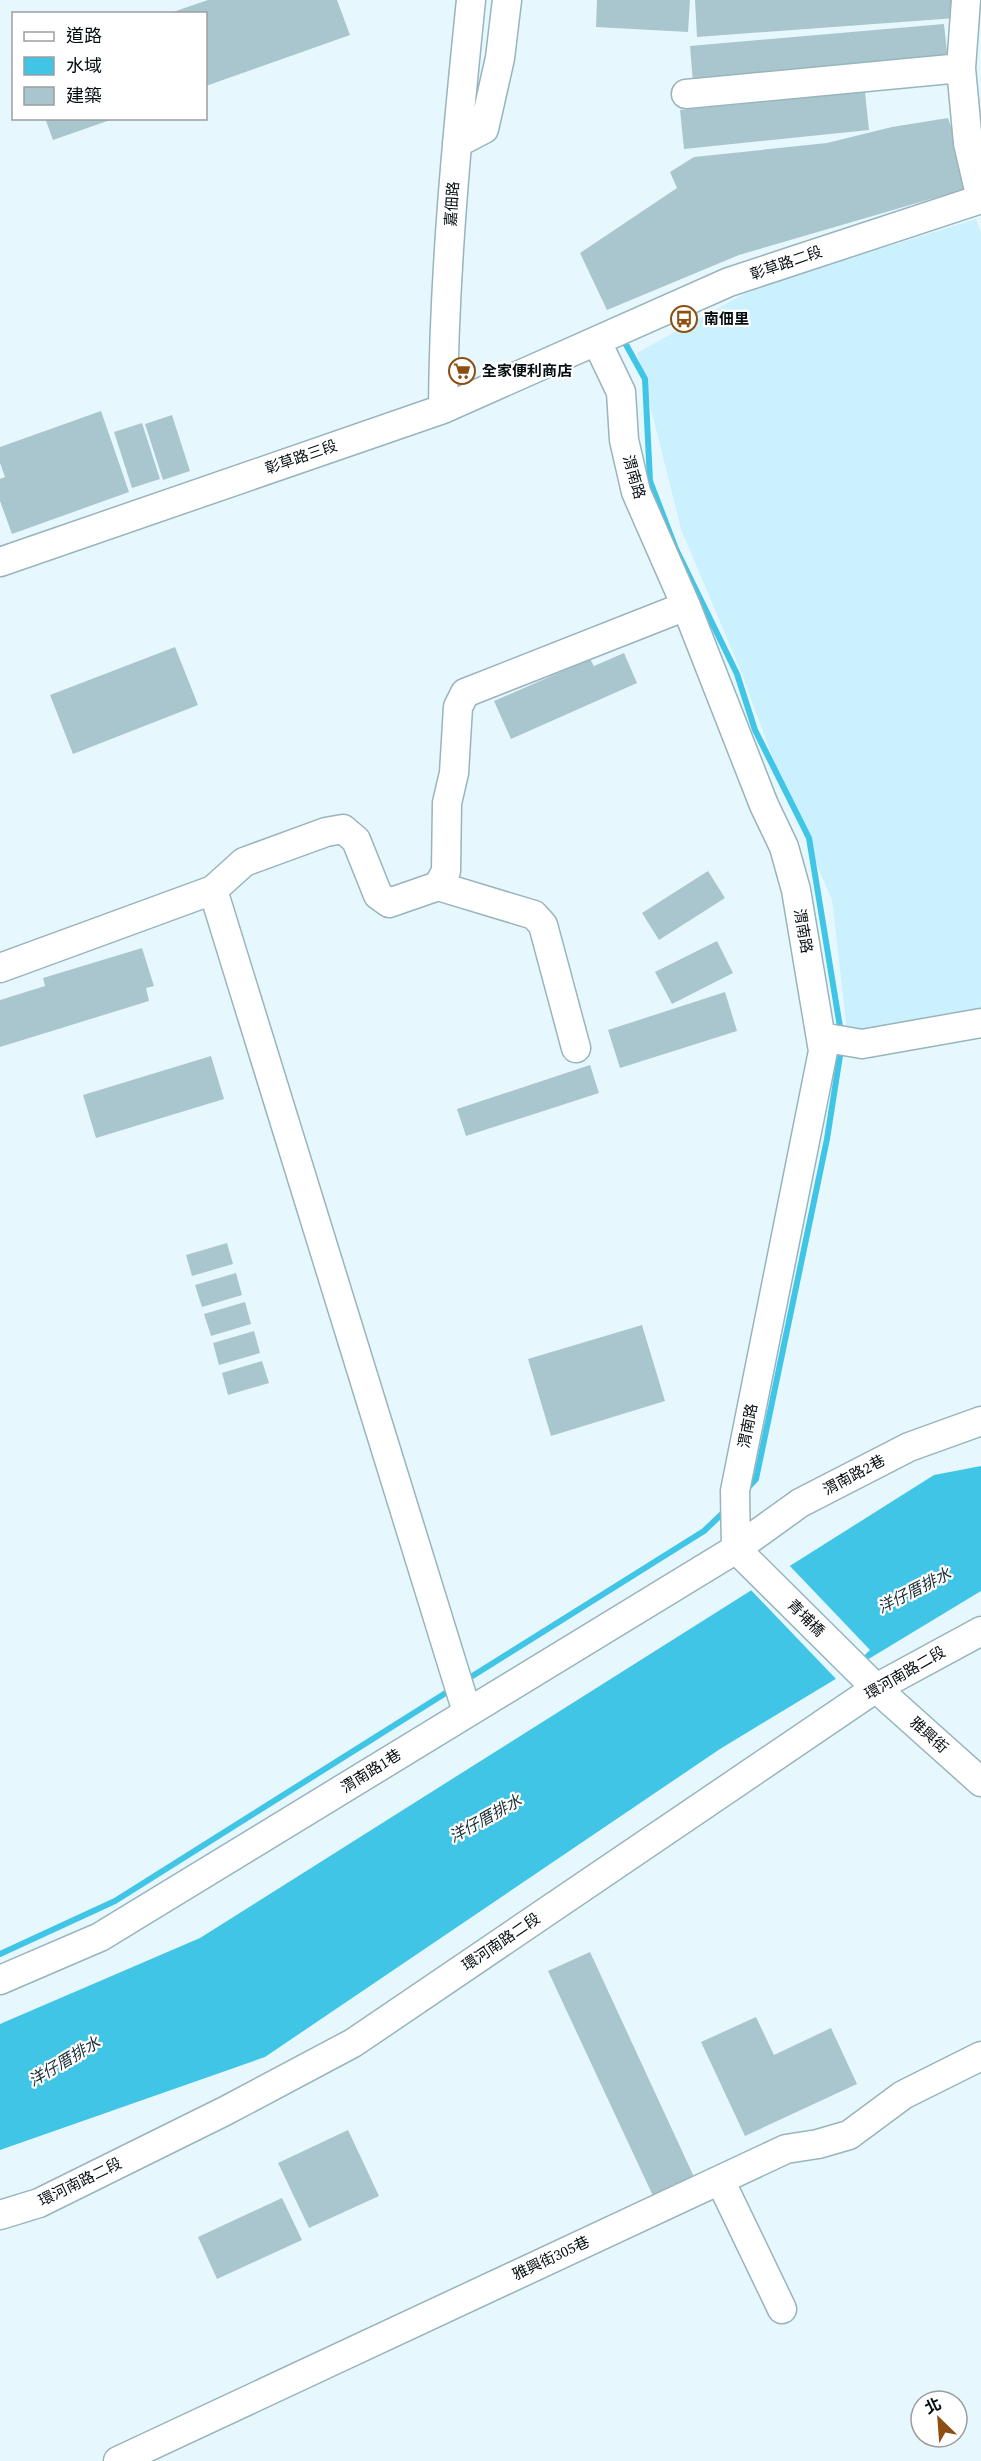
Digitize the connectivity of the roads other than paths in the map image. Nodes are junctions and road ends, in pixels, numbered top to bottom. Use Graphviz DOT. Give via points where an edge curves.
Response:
graph roads {
  1 [pos="471,0"];
  2 [pos="507,0"];
  3 [pos="966,0"];
  4 [pos="961,68"];
  5 [pos="686,94"];
  6 [pos="457,143"];
  7 [pos="981,199"];
  8 [pos="597,342"];
  9 [pos="443,409"];
  10 [pos="0,562"];
  11 [pos="686,606"];
  12 [pos="438,886"];
  13 [pos="213,890"];
  14 [pos="0,968"];
  15 [pos="981,1023"];
  16 [pos="821,1037"];
  17 [pos="576,1048"];
  18 [pos="981,1421"];
  19 [pos="736,1549"];
  20 [pos="981,1631"];
  21 [pos="876,1688"];
  22 [pos="467,1712"];
  23 [pos="981,1782"];
  24 [pos="0,1980"];
  25 [pos="981,2056"];
  26 [pos="720,2180"];
  27 [pos="0,2215"];
  28 [pos="782,2309"];
  29 [pos="118,2461"];
  1 -- 6 [label="street, 嘉佃路"];
  2 -- 6 [label="street" via="500,58 484,129"];
  3 -- 4 [label="street"];
  4 -- 5 [label="street"];
  4 -- 7 [label="street" via="968,143"];
  6 -- 9 [label="street, 嘉佃路" via="444,319"];
  7 -- 8 [label="street, 彰草路二段" via="729,282"];
  8 -- 9 [label="street, 彰草路三段"];
  8 -- 11 [label="street, 渭南路" via="621,392 624,440 636,492"];
  9 -- 10 [label="street, 彰草路三段"];
  11 -- 12 [label="street" via="465,693 458,707 454,773 447,803 446,871"];
  11 -- 16 [label="street, 渭南路" via="784,848 796,890"];
  12 -- 13 [label="street" via="389,903 378,896 356,840 343,829 244,862"];
  12 -- 17 [label="street" via="534,915 543,925"];
  13 -- 14 [label="street"];
  13 -- 22 [label="street"];
  15 -- 16 [label="street" via="862,1044"];
  16 -- 19 [label="street, 渭南路" via="823,1052 735,1491"];
  18 -- 19 [label="street, 渭南路2巷" via="909,1447 800,1503"];
  19 -- 21 [label="street, 青埔橋"];
  19 -- 22 [label="street, 渭南路1巷"];
  20 -- 21 [label="street, 環河南路二段"];
  21 -- 23 [label="street, 雅興街"];
  21 -- 27 [label="street, 環河南路二段" via="353,2043 39,2203"];
  22 -- 24 [label="street, 渭南路1巷" via="100,1937"];
  25 -- 26 [label="street, 雅興街305巷" via="903,2096 849,2135 786,2149"];
  26 -- 28 [label="street"];
  26 -- 29 [label="street, 雅興街305巷"];
}
